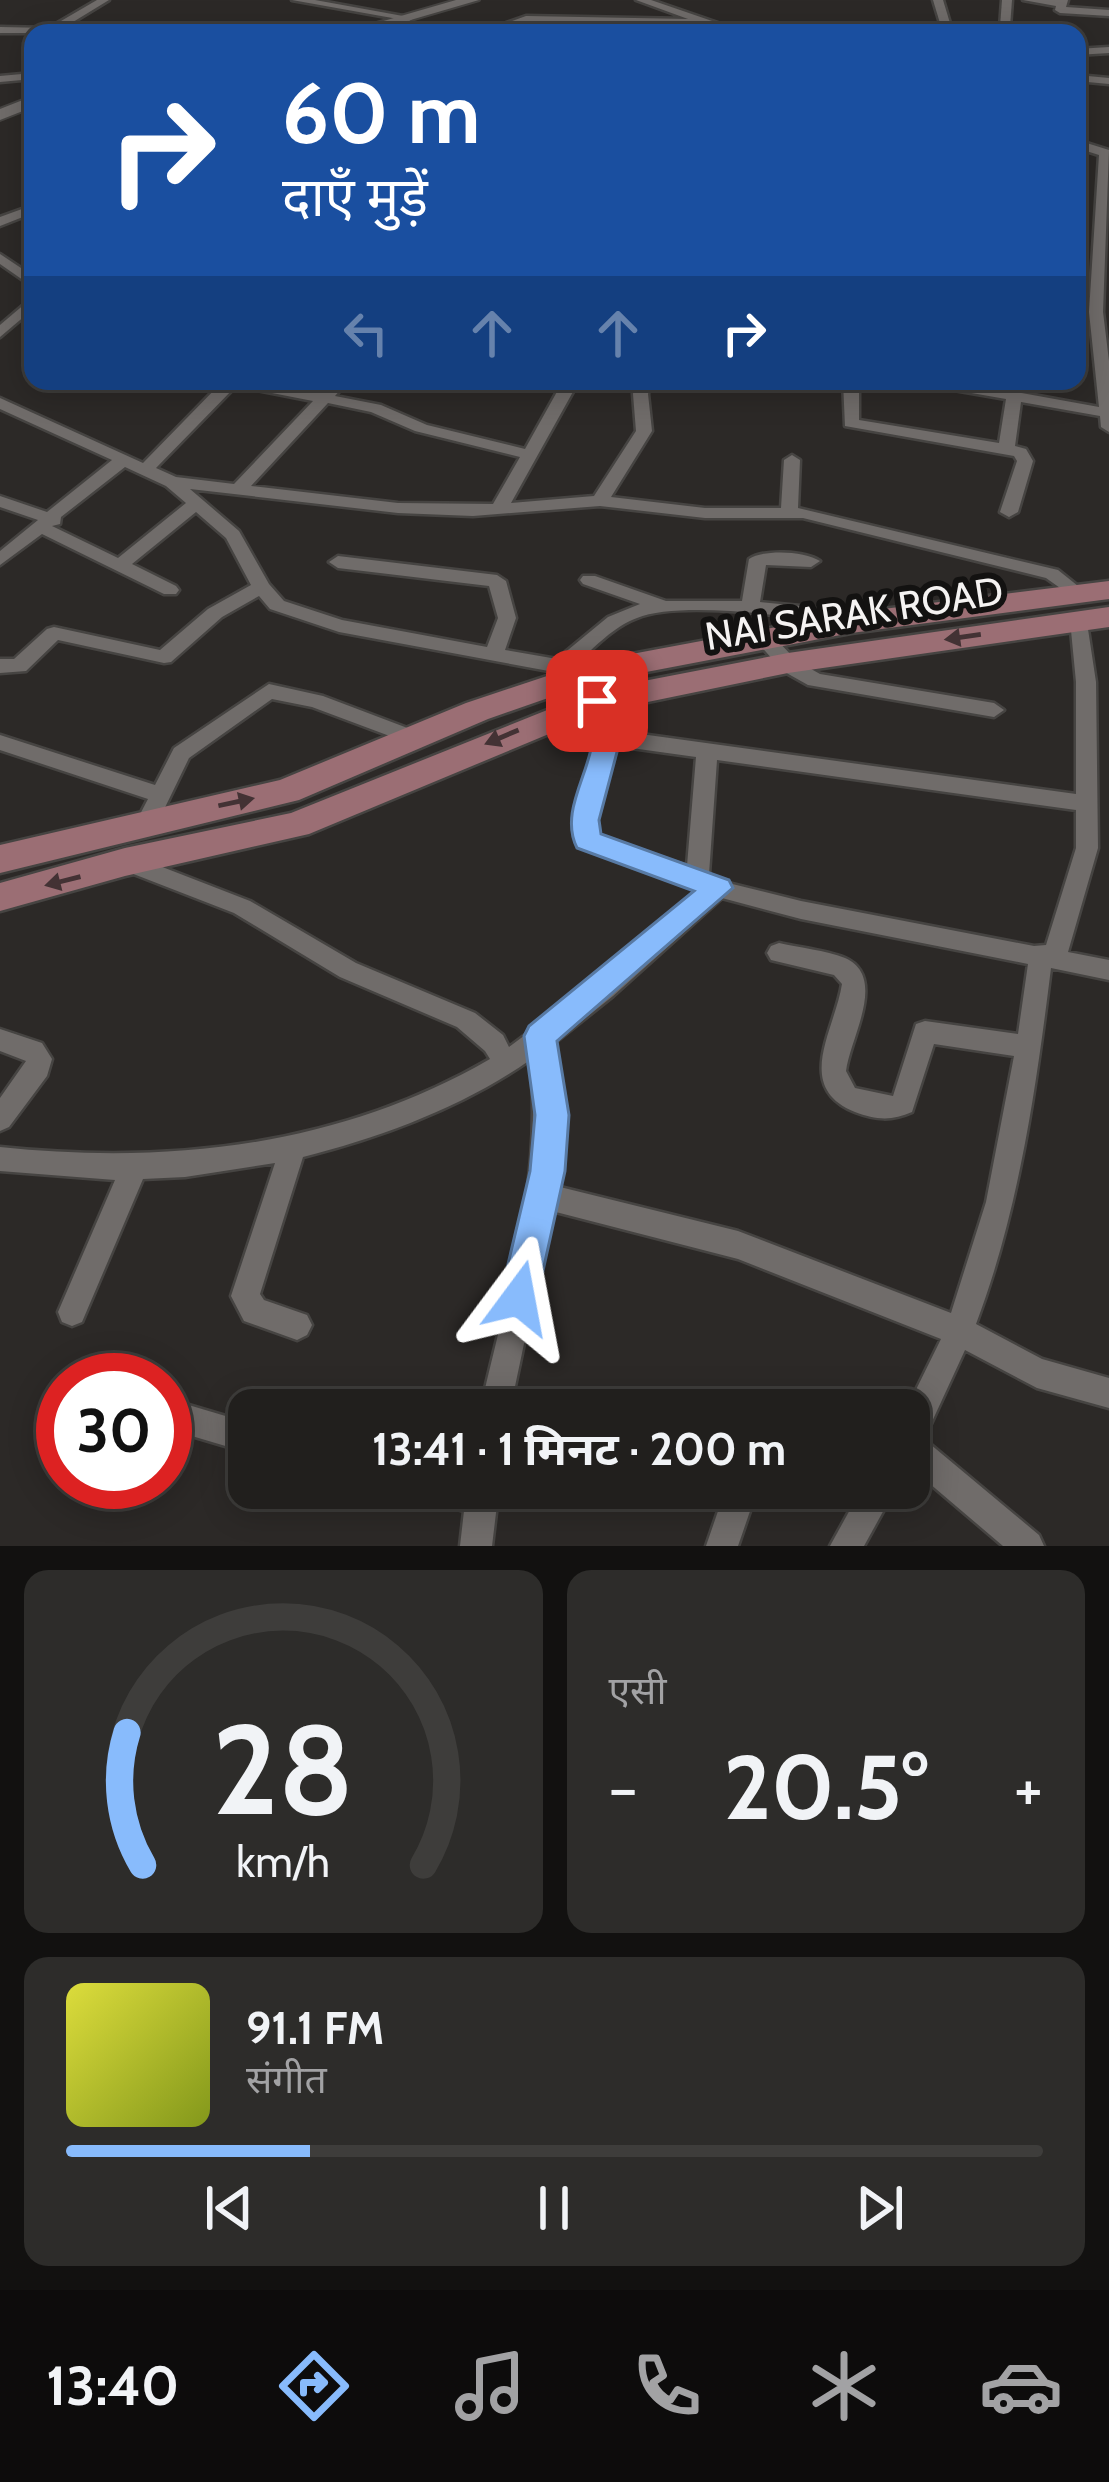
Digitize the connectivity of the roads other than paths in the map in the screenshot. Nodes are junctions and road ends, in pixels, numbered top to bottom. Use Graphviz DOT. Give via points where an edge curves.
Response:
graph roads {
  1 [pos="104,0"];
  2 [pos="297,0"];
  3 [pos="472,0"];
  4 [pos="487,0"];
  5 [pos="641,0"];
  6 [pos="1028,0"];
  7 [pos="1062,2"];
  8 [pos="1109,14"];
  9 [pos="0,16"];
  10 [pos="409,18"];
  11 [pos="668,21"];
  12 [pos="706,22"];
  13 [pos="65,24"];
  14 [pos="395,24"];
  15 [pos="403,24"];
  16 [pos="504,24"];
  17 [pos="575,24"];
  18 [pos="631,24"];
  19 [pos="673,24"];
  20 [pos="713,24"];
  21 [pos="24,91"];
  22 [pos="0,111"];
  23 [pos="1107,153"];
  24 [pos="24,212"];
  25 [pos="17,215"];
  26 [pos="24,219"];
  27 [pos="0,222"];
  28 [pos="1086,232"];
  29 [pos="1100,234"];
  30 [pos="0,258"];
  31 [pos="24,276"];
  32 [pos="24,311"];
  33 [pos="1101,317"];
  34 [pos="0,333"];
  35 [pos="225,390"];
  36 [pos="285,390"];
  37 [pos="332,390"];
  38 [pos="565,390"];
  39 [pos="641,390"];
  40 [pos="851,390"];
  41 [pos="978,390"];
  42 [pos="1057,390"];
  43 [pos="325,397"];
  44 [pos="1014,397"];
  45 [pos="0,403"];
  46 [pos="1056,404"];
  47 [pos="1108,415"];
  48 [pos="1006,449"];
  49 [pos="526,454"];
  50 [pos="124,460"];
  51 [pos="791,460"];
  52 [pos="145,470"];
  53 [pos="172,482"];
  54 [pos="240,488"];
  55 [pos="0,501"];
  56 [pos="600,501"];
  57 [pos="198,502"];
  58 [pos="500,509"];
  59 [pos="1009,512"];
  60 [pos="789,514"];
  61 [pos="49,524"];
  62 [pos="0,559"];
  63 [pos="811,561"];
  64 [pos="338,562"];
  65 [pos="120,565"];
  66 [pos="589,580"];
  67 [pos="261,587"];
  68 [pos="170,590"];
  69 [pos="1109,590"];
  70 [pos="665,607"];
  71 [pos="1088,610"];
  72 [pos="757,624"];
  73 [pos="494,653"];
  74 [pos="788,663"];
  75 [pos="0,666"];
  76 [pos="580,680"];
  77 [pos="994,710"];
  78 [pos="411,737"];
  79 [pos="608,737"];
  80 [pos="0,742"];
  81 [pos="707,753"];
  82 [pos="1087,804"];
  83 [pos="152,808"];
  84 [pos="1098,851"];
  85 [pos="0,859"];
  86 [pos="125,862"];
  87 [pos="708,884"];
  88 [pos="0,897"];
  89 [pos="779,953"];
  90 [pos="1048,954"];
  91 [pos="1109,970"];
  92 [pos="540,1036"];
  93 [pos="0,1040"];
  94 [pos="1029,1046"];
  95 [pos="504,1061"];
  96 [pos="0,1119"];
  97 [pos="294,1145"];
  98 [pos="0,1159"];
  99 [pos="133,1170"];
  100 [pos="542,1196"];
  101 [pos="72,1312"];
  102 [pos="297,1325"];
  103 [pos="961,1332"];
  104 [pos="500,1389"];
  105 [pos="1109,1393"];
  106 [pos="930,1394"];
  107 [pos="192,1421"];
  108 [pos="228,1432"];
  109 [pos="930,1464"];
  110 [pos="480,1509"];
  111 [pos="735,1509"];
  112 [pos="868,1509"];
  113 [pos="476,1546"];
  114 [pos="722,1546"];
  115 [pos="846,1546"];
  116 [pos="1028,1546"];
  1 -- 13 [label="street"];
  2 -- 10 [label="street"];
  3 -- 10 [label="main road"];
  4 -- 15 [label="main road"];
  5 -- 12 [label="street"];
  6 -- 7 [label="street"];
  7 -- 8 [label="street" via="1060,10"];
  9 -- 13 [label="street"];
  10 -- 14 [label="main road"];
  11 -- 12 [label="street"];
  11 -- 18 [label="street"];
  11 -- 19 [label="street"];
  12 -- 20 [label="street"];
  16 -- 17 [label="street"];
  21 -- 22 [label="main road"];
  23 -- 29 [label="street"];
  24 -- 25 [label="street"];
  25 -- 26 [label="street"];
  25 -- 27 [label="street"];
  28 -- 29 [label="street"];
  29 -- 33 [label="street"];
  30 -- 31 [label="street"];
  32 -- 34 [label="street"];
  33 -- 47 [label="street"];
  35 -- 52 [label="street"];
  36 -- 43 [label="street"];
  37 -- 43 [label="street"];
  38 -- 49 [label="street"];
  39 -- 56 [label="street" via="644,431"];
  40 -- 48 [label="street" via="851,423"];
  41 -- 44 [label="street"];
  42 -- 46 [label="street"];
  43 -- 49 [label="street"];
  43 -- 54 [label="street"];
  44 -- 46 [label="street"];
  44 -- 48 [label="street"];
  45 -- 50 [label="street"];
  46 -- 47 [label="street"];
  48 -- 59 [label="street" via="1025,461"];
  49 -- 58 [label="street"];
  50 -- 52 [label="street"];
  50 -- 61 [label="street" via="77,488"];
  51 -- 60 [label="street"];
  52 -- 53 [label="street"];
  53 -- 54 [label="street"];
  53 -- 57 [label="street"];
  54 -- 58 [label="street" via="398,508"];
  55 -- 61 [label="street"];
  56 -- 58 [label="street"];
  56 -- 60 [label="street"];
  57 -- 65 [label="street"];
  57 -- 67 [label="street" via="232,535"];
  60 -- 71 [label="street" via="1052,574"];
  61 -- 62 [label="street"];
  61 -- 65 [label="street"];
  63 -- 72 [label="street" via="761,556"];
  64 -- 73 [label="street" via="497,581 507,617"];
  65 -- 68 [label="street"];
  66 -- 70 [label="street"];
  67 -- 73 [label="street" via="302,616"];
  67 -- 75 [label="street" via="164,657 59,633 19,666"];
  69 -- 71 [label="main road, NAI SARAK ROAD"];
  70 -- 72 [label="street"];
  70 -- 76 [label="street" via="633,611"];
  71 -- 72 [label="main road, NAI SARAK ROAD"];
  71 -- 74 [label="main road, NAI SARAK ROAD, one-way"];
  71 -- 82 [label="street"];
  72 -- 74 [label="street"];
  72 -- 76 [label="main road, NAI SARAK ROAD"];
  73 -- 76 [label="street"];
  74 -- 76 [label="main road, NAI SARAK ROAD"];
  74 -- 77 [label="street" via="832,684"];
  76 -- 78 [label="main road, NAI SARAK ROAD"];
  76 -- 79 [label="street" via="603,707"];
  76 -- 86 [label="main road, NAI SARAK ROAD, one-way" via="297,825"];
  83 -- 78 [label="main road, NAI SARAK ROAD, one-way" via="287,791"];
  78 -- 83 [label="street" via="269,691 181,753"];
  79 -- 81 [label="street"];
  79 -- 87 [label="street" via="587,840"];
  80 -- 83 [label="street"];
  81 -- 82 [label="street"];
  81 -- 87 [label="street"];
  82 -- 84 [label="street"];
  83 -- 85 [label="main road, NAI SARAK ROAD"];
  84 -- 90 [label="street"];
  86 -- 88 [label="main road, NAI SARAK ROAD, one-way"];
  86 -- 95 [label="street" via="242,907 348,970 466,1020"];
  87 -- 90 [label="street" via="898,930"];
  87 -- 92 [label="street"];
  89 -- 94 [label="street" via="841,968 855,981 831,1072 844,1099 903,1104 925,1032"];
  90 -- 91 [label="street"];
  90 -- 94 [label="street"];
  92 -- 95 [label="street"];
  92 -- 100 [label="street" via="552,1115"];
  93 -- 96 [label="street" via="33,1051 38,1068"];
  94 -- 103 [label="street" via="1006,1183"];
  95 -- 97 [label="street" via="367,1127"];
  97 -- 99 [label="street"];
  97 -- 102 [label="street" via="245,1296 254,1311"];
  98 -- 99 [label="street"];
  99 -- 101 [label="street"];
  100 -- 103 [label="street" via="738,1245"];
  100 -- 104 [label="street"];
  103 -- 105 [label="street" via="1037,1373"];
  103 -- 106 [label="street"];
  107 -- 108 [label="street"];
  109 -- 116 [label="street"];
  110 -- 113 [label="street"];
  111 -- 114 [label="street"];
  112 -- 115 [label="street"];
}
